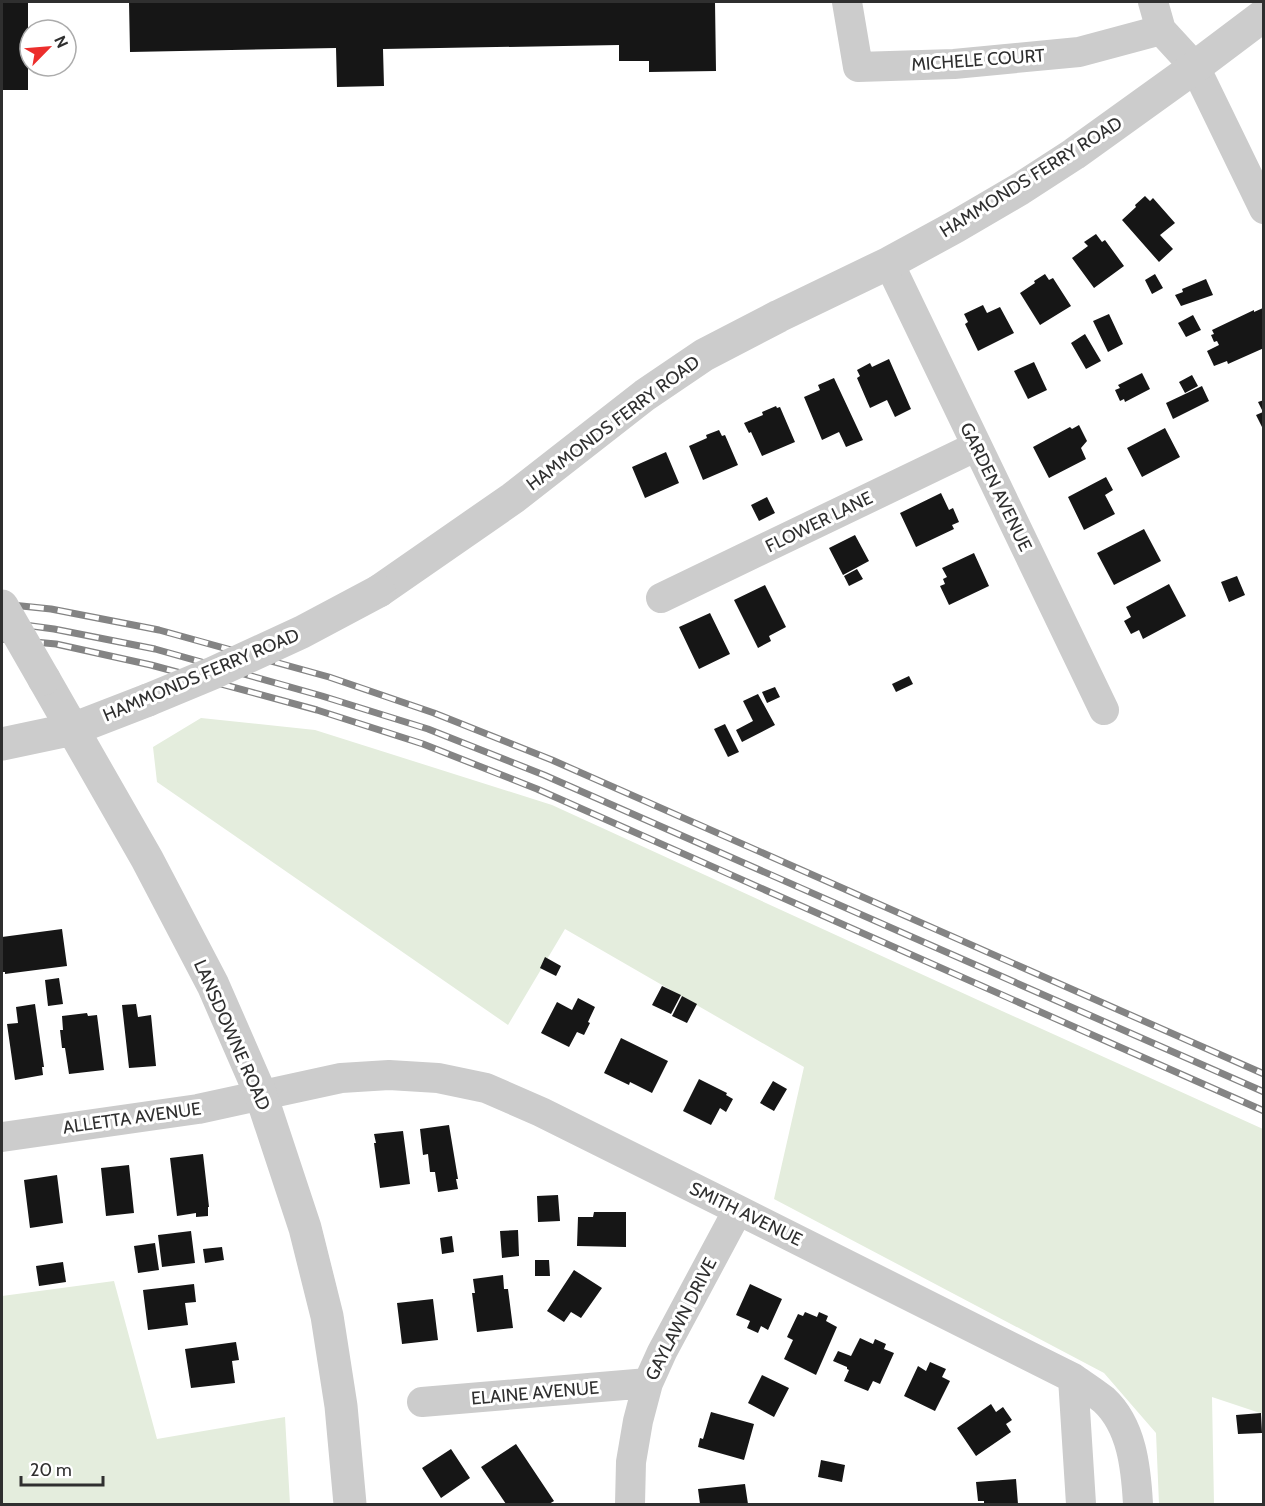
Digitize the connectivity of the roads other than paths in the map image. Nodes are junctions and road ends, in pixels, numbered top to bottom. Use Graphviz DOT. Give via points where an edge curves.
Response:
graph roads {
  1 [pos="847,2"];
  2 [pos="1154,2"];
  3 [pos="1263,15"];
  4 [pos="1161,30"];
  5 [pos="1195,67"];
  6 [pos="1263,209"];
  7 [pos="889,264"];
  8 [pos="976,446"];
  9 [pos="661,598"];
  10 [pos="2,606"];
  11 [pos="1104,710"];
  12 [pos="73,729"];
  13 [pos="2,744"];
  14 [pos="261,1095"];
  15 [pos="2,1137"];
  16 [pos="738,1210"];
  17 [pos="1073,1378"];
  18 [pos="648,1383"];
  19 [pos="422,1402"];
  20 [pos="350,1504"];
  21 [pos="630,1504"];
  22 [pos="1081,1504"];
  23 [pos="1138,1504"];
  1 -- 4 [label="street, MICHELE COURT" via="858,67 954,64 1080,52"];
  2 -- 4 [label="street"];
  3 -- 5 [label="street, HAMMONDS FERRY ROAD"];
  4 -- 5 [label="street"];
  5 -- 6 [label="street"];
  5 -- 7 [label="street, HAMMONDS FERRY ROAD" via="1074,154"];
  7 -- 8 [label="street, GARDEN AVENUE"];
  7 -- 12 [label="street, HAMMONDS FERRY ROAD, bridge" via="704,355 645,395 513,498 379,591 213,673"];
  8 -- 9 [label="street, FLOWER LANE"];
  8 -- 11 [label="street, GARDEN AVENUE"];
  10 -- 12 [label="street, LANSDOWNE ROAD, bridge"];
  12 -- 13 [label="street, HAMMONDS FERRY ROAD"];
  12 -- 14 [label="street, LANSDOWNE ROAD" via="213,985"];
  14 -- 15 [label="street, ALLETTA AVENUE" via="198,1109"];
  14 -- 16 [label="street, SMITH AVENUE" via="341,1078 389,1075 438,1078 486,1089 541,1112"];
  14 -- 20 [label="street, LANSDOWNE ROAD" via="305,1228 327,1316"];
  16 -- 17 [label="street, SMITH AVENUE"];
  16 -- 18 [label="street, GAYLAWN DRIVE"];
  17 -- 22 [label="street"];
  17 -- 23 [label="street, SMITH AVENUE" via="1104,1400 1121,1421 1137,1475"];
  18 -- 19 [label="street, ELAINE AVENUE"];
  18 -- 21 [label="street, GAYLAWN DRIVE" via="631,1462"];
}
